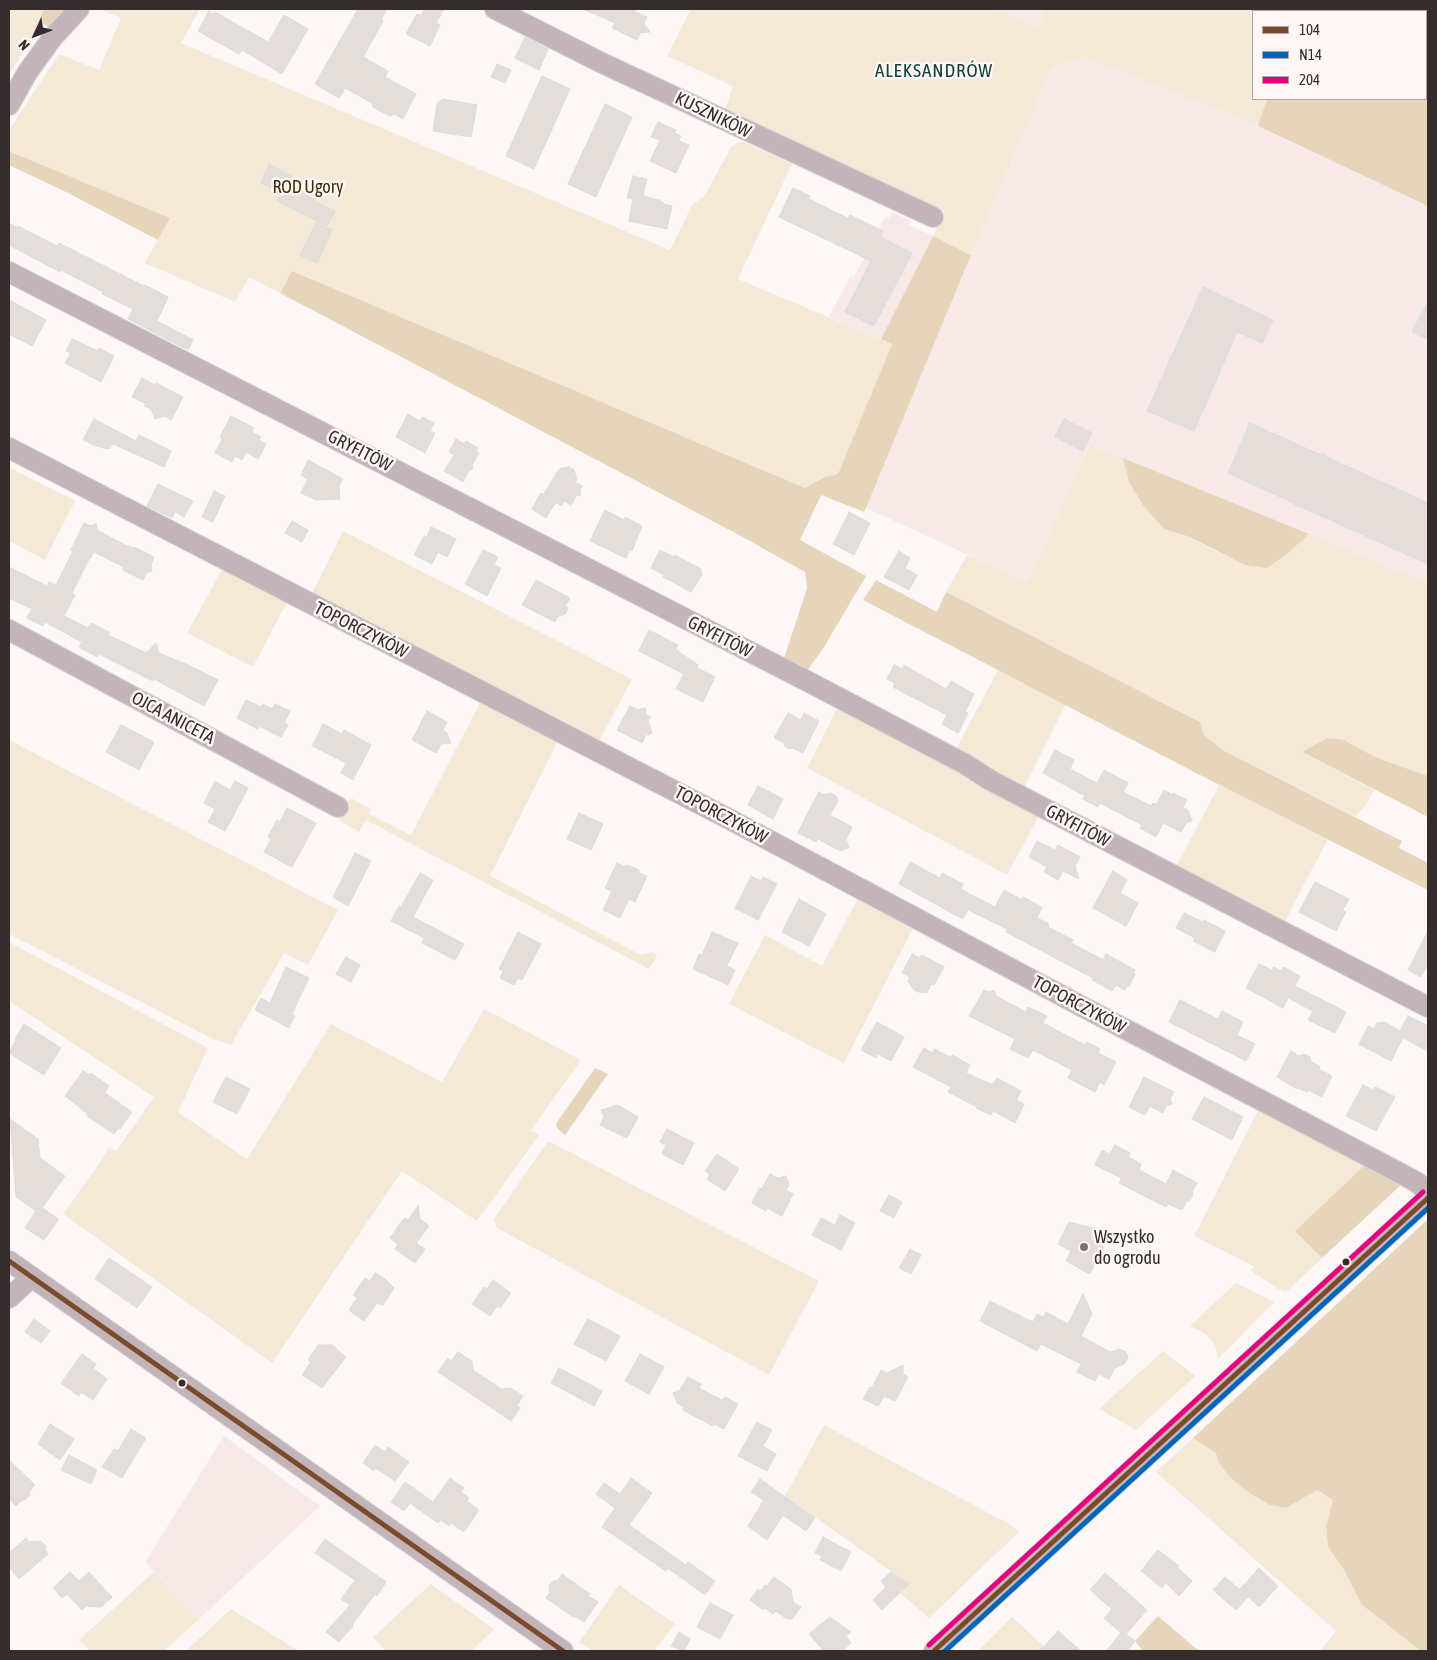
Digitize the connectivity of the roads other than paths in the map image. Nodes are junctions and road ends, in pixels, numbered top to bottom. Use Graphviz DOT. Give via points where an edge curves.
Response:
graph roads {
  1 [pos="79,9"];
  2 [pos="495,9"];
  3 [pos="9,105"];
  4 [pos="933,217"];
  5 [pos="9,272"];
  6 [pos="9,448"];
  7 [pos="9,630"];
  8 [pos="338,807"];
  9 [pos="1428,1007"];
  10 [pos="1428,1192"];
  11 [pos="1428,1198"];
  12 [pos="9,1261"];
  13 [pos="32,1277"];
  14 [pos="9,1298"];
  15 [pos="563,1651"];
  16 [pos="934,1651"];
  1 -- 3 [label="street" via="27,73"];
  2 -- 4 [label="street, KUSZNIKÓW" via="602,63"];
  5 -- 9 [label="street, GRYFITÓW" via="789,672"];
  6 -- 10 [label="street, TOPORCZYKÓW" via="731,820 1398,1172"];
  7 -- 8 [label="street, OJCA ANICETA"];
  11 -- 16 [label="street"];
  12 -- 13 [label="street"];
  13 -- 14 [label="street"];
  13 -- 15 [label="street"];
}
